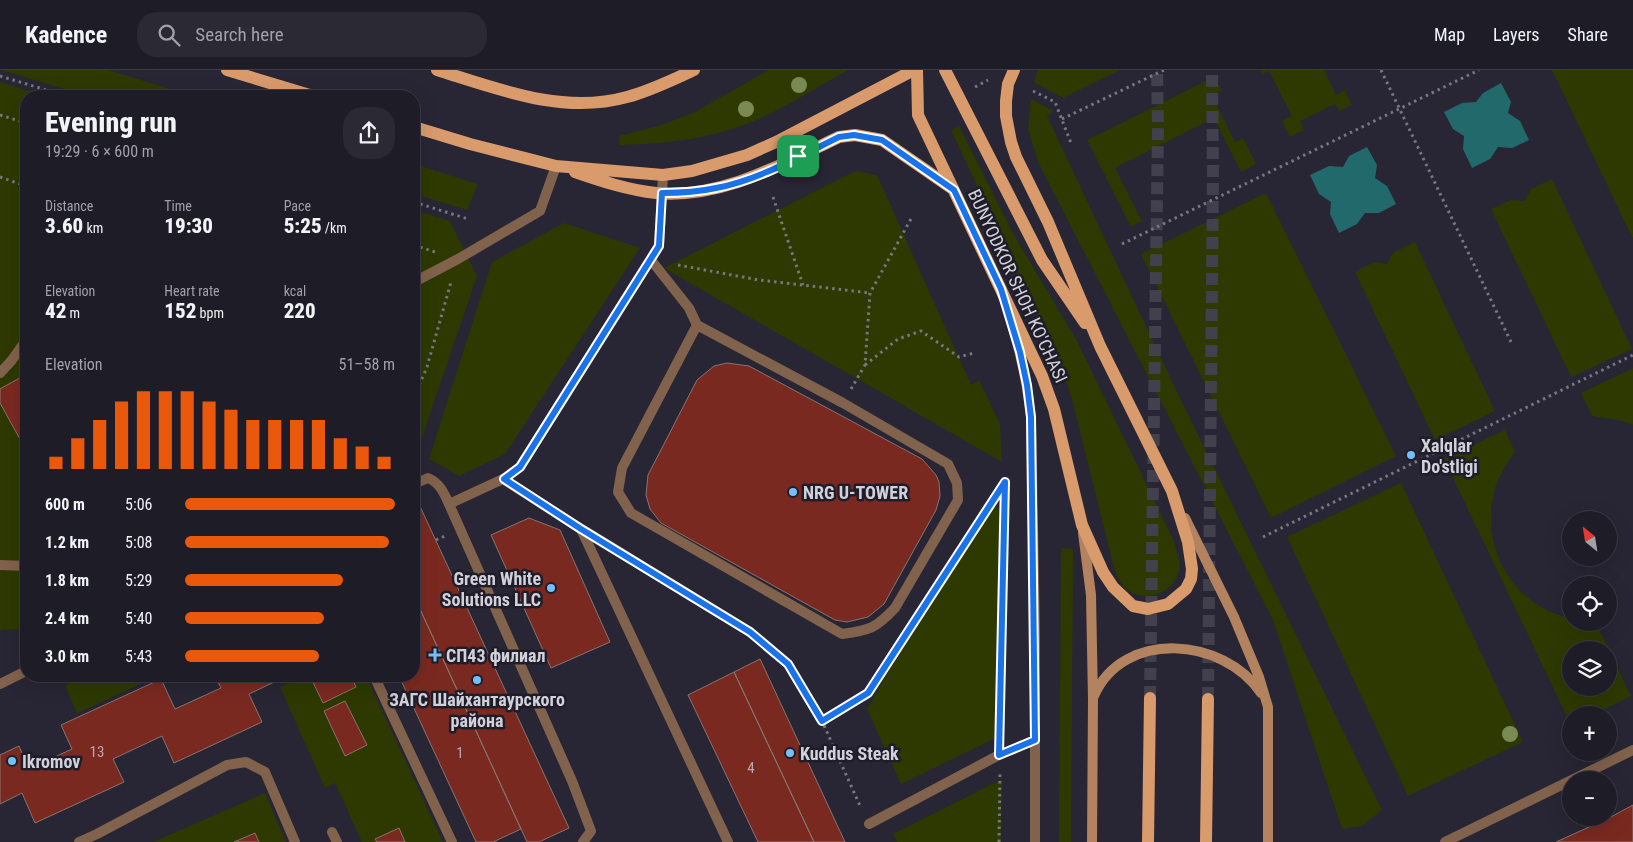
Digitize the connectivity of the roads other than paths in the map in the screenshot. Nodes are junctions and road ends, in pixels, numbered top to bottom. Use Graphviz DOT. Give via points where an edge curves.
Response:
graph roads {
  1 [pos="228,70"];
  2 [pos="438,70"];
  3 [pos="694,70"];
  4 [pos="915,70"];
  5 [pos="945,70"];
  6 [pos="1014,70"];
  7 [pos="293,90"];
  8 [pos="420,129"];
  9 [pos="556,166"];
  10 [pos="663,175"];
  11 [pos="954,190"];
  12 [pos="662,193"];
  13 [pos="650,260"];
  14 [pos="420,279"];
  15 [pos="1001,289"];
  16 [pos="697,325"];
  17 [pos="1100,346"];
  18 [pos="20,349"];
  19 [pos="0,373"];
  20 [pos="504,479"];
  21 [pos="420,481"];
  22 [pos="1172,491"];
  23 [pos="449,504"];
  24 [pos="1082,525"];
  25 [pos="581,529"];
  26 [pos="0,565"];
  27 [pos="20,566"];
  28 [pos="750,632"];
  29 [pos="20,674"];
  30 [pos="377,682"];
  31 [pos="0,684"];
  32 [pos="1150,698"];
  33 [pos="1208,699"];
  34 [pos="1093,700"];
  35 [pos="1268,707"];
  36 [pos="1035,740"];
  37 [pos="1633,750"];
  38 [pos="869,824"];
  39 [pos="332,832"];
  40 [pos="79,842"];
  41 [pos="295,842"];
  42 [pos="337,842"];
  43 [pos="452,842"];
  44 [pos="583,842"];
  45 [pos="728,842"];
  46 [pos="1035,842"];
  47 [pos="1092,842"];
  48 [pos="1148,842"];
  49 [pos="1206,842"];
  50 [pos="1268,842"];
  51 [pos="1445,842"];
  1 -- 7 [label="main road"];
  2 -- 3 [label="main road" via="513,94 574,103 626,98"];
  4 -- 10 [label="main road" via="747,155 701,169"];
  4 -- 11 [label="main road, BUNYODKOR SHOH KO'CHASI" via="918,115"];
  5 -- 17 [label="main road, BUNYODKOR SHOH KO'CHASI" via="1042,260"];
  6 -- 17 [label="main road, BUNYODKOR SHOH KO'CHASI" via="1006,101 1011,142"];
  8 -- 9 [label="main road"];
  9 -- 10 [label="main road"];
  9 -- 12 [label="main road" via="610,184"];
  9 -- 14 [label="street" via="540,211"];
  10 -- 12 [label="street"];
  11 -- 12 [label="main road" via="882,140 854,135 839,137 733,184 698,191"];
  11 -- 15 [label="main road, BUNYODKOR SHOH KO'CHASI"];
  12 -- 13 [label="street" via="659,246"];
  13 -- 16 [label="street" via="689,308"];
  13 -- 20 [label="street" via="520,467"];
  15 -- 24 [label="main road, BUNYODKOR SHOH KO'CHASI" via="1054,409"];
  15 -- 36 [label="street" via="1020,352 1031,417"];
  16 -- 16 [label="street" via="622,468 618,492 630,513 842,634 866,631 882,622 894,608 958,500 957,483 948,464 844,403"];
  17 -- 22 [label="main road, BUNYODKOR SHOH KO'CHASI"];
  18 -- 19 [label="street"];
  20 -- 23 [label="street"];
  20 -- 25 [label="street"];
  21 -- 23 [label="street" via="428,478 434,480"];
  22 -- 24 [label="main road, BUNYODKOR SHOH KO'CHASI" via="1188,542 1192,569 1186,589 1161,607 1133,606 1119,594 1104,572"];
  22 -- 35 [label="street" via="1234,616"];
  23 -- 44 [label="street" via="572,780 591,830"];
  24 -- 34 [label="street, BUNYODKOR SHOH KO'CHASI" via="1091,595"];
  25 -- 28 [label="street"];
  25 -- 45 [label="street"];
  26 -- 27 [label="street"];
  29 -- 31 [label="street"];
  30 -- 43 [label="street"];
  32 -- 48 [label="main road"];
  33 -- 49 [label="main road"];
  34 -- 35 [label="street" via="1098,686 1115,666 1152,651 1177,648 1198,651 1236,667 1257,687"];
  34 -- 47 [label="street, BUNYODKOR SHOH KO'CHASI"];
  35 -- 50 [label="street"];
  36 -- 38 [label="street" via="999,755"];
  36 -- 46 [label="street"];
  37 -- 51 [label="street"];
  39 -- 42 [label="street"];
  40 -- 41 [label="street" via="227,765 246,762 265,772"];
}
